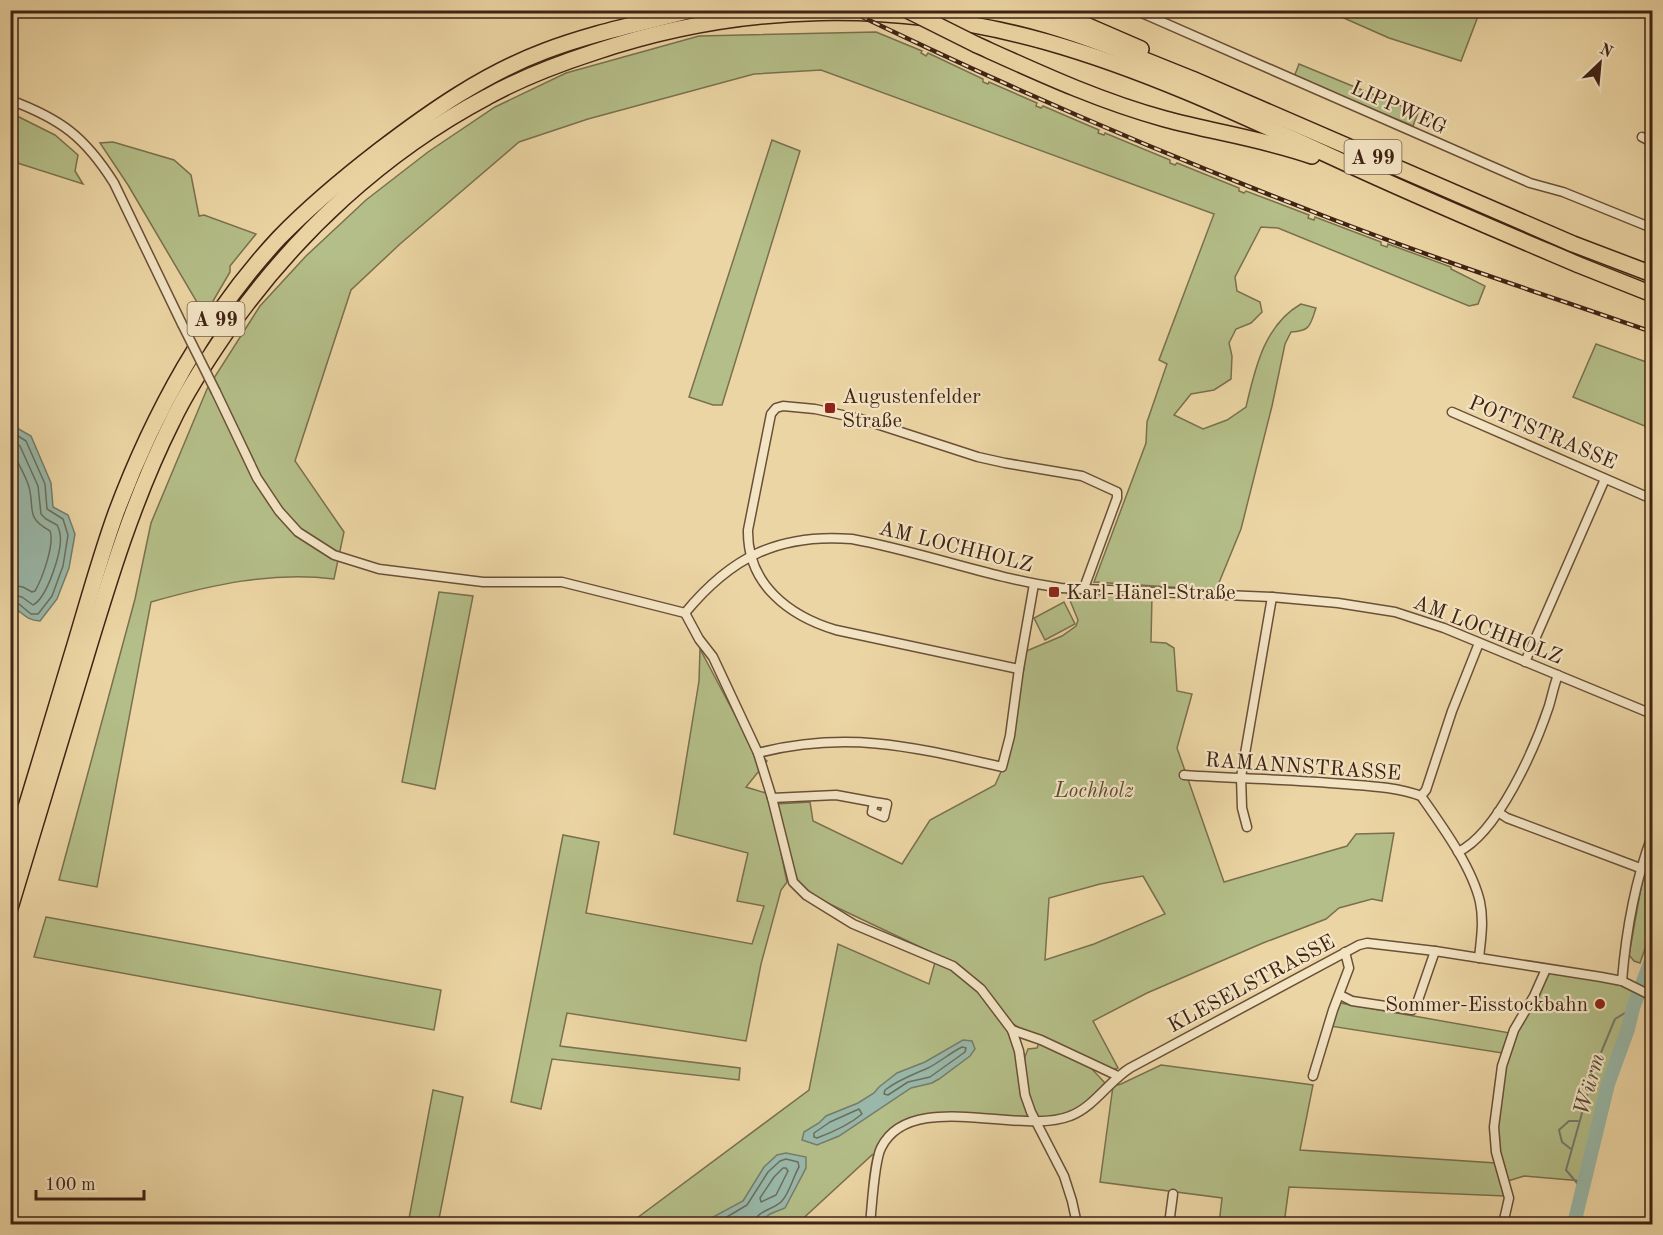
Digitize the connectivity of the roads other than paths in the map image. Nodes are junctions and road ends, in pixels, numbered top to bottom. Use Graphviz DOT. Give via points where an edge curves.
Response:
graph roads {
  1 [pos="691,10"];
  2 [pos="907,10"];
  3 [pos="981,10"];
  4 [pos="1051,10"];
  5 [pos="1135,10"];
  6 [pos="1192,79"];
  7 [pos="10,100"];
  8 [pos="1642,137"];
  9 [pos="1653,142"];
  10 [pos="1357,168"];
  11 [pos="1653,228"];
  12 [pos="1653,274"];
  13 [pos="1653,294"];
  14 [pos="1452,412"];
  15 [pos="1605,479"];
  16 [pos="1653,499"];
  17 [pos="751,555"];
  18 [pos="1034,584"];
  19 [pos="1084,588"];
  20 [pos="1272,597"];
  21 [pos="685,613"];
  22 [pos="1479,643"];
  23 [pos="1525,662"];
  24 [pos="1019,669"];
  25 [pos="1558,675"];
  26 [pos="1653,714"];
  27 [pos="758,753"];
  28 [pos="1184,775"];
  29 [pos="1241,777"];
  30 [pos="1421,796"];
  31 [pos="772,798"];
  32 [pos="874,802"];
  33 [pos="1498,812"];
  34 [pos="1247,827"];
  35 [pos="1653,836"];
  36 [pos="1458,852"];
  37 [pos="10,859"];
  38 [pos="1640,868"];
  39 [pos="10,908"];
  40 [pos="1435,951"];
  41 [pos="1345,952"];
  42 [pos="1479,958"];
  43 [pos="1546,969"];
  44 [pos="1622,981"];
  45 [pos="1648,994"];
  46 [pos="1340,995"];
  47 [pos="1012,1030"];
  48 [pos="1118,1076"];
  49 [pos="1312,1076"];
  50 [pos="1036,1121"];
  51 [pos="1173,1194"];
  52 [pos="870,1224"];
  53 [pos="1077,1224"];
  54 [pos="1169,1224"];
  55 [pos="1503,1224"];
  1 -- 37 [label="highway, A 99" via="545,51 477,82 340,181 279,238 236,291 188,360 155,420 117,512"];
  2 -- 10 [label="highway, A 99, bridge" via="1053,80 1127,108"];
  3 -- 6 [label="highway, A 99" via="1088,39"];
  4 -- 6 [label="highway, A 99" via="1137,47"];
  5 -- 11 [label="street, LIPPWEG" via="1530,183"];
  6 -- 12 [label="highway, A 99" via="1573,244"];
  7 -- 21 [label="street, bridge" via="51,117 72,131 100,161 257,478 298,532 334,555 379,569 483,582 562,582"];
  8 -- 9 [label="street"];
  10 -- 13 [label="highway, A 99" via="1579,266"];
  10 -- 39 [label="highway, A 99" via="1124,67 1047,41 986,26 909,14 843,10 702,23 553,66 487,96 417,139 352,191 293,247 249,300 201,369 172,422 124,535"];
  14 -- 15 [label="street, POTTSTRASSE"];
  15 -- 16 [label="street, POTTSTRASSE"];
  15 -- 23 [label="street"];
  17 -- 18 [label="street, AM LOCHHOLZ" via="795,541 852,539"];
  17 -- 19 [label="street" via="748,530 771,414 783,405 870,421 978,457 1082,476 1108,486 1117,492 1117,498"];
  17 -- 21 [label="street, AM LOCHHOLZ" via="724,574"];
  17 -- 24 [label="street" via="760,576 779,601 814,624"];
  18 -- 19 [label="street, AM LOCHHOLZ"];
  18 -- 24 [label="street"];
  19 -- 20 [label="street, AM LOCHHOLZ"];
  20 -- 22 [label="street, AM LOCHHOLZ" via="1395,612"];
  20 -- 29 [label="street"];
  21 -- 27 [label="street" via="713,657"];
  22 -- 23 [label="street, AM LOCHHOLZ"];
  22 -- 30 [label="street"];
  23 -- 25 [label="street, AM LOCHHOLZ"];
  24 -- 27 [label="street" via="1014,728 1002,767 911,747 864,742 809,742"];
  25 -- 26 [label="street, AM LOCHHOLZ"];
  25 -- 33 [label="street" via="1534,746"];
  27 -- 31 [label="street"];
  28 -- 29 [label="street, RAMANNSTRASSE"];
  29 -- 30 [label="street, RAMANNSTRASSE" via="1377,787"];
  29 -- 34 [label="street"];
  30 -- 36 [label="street, RAMANNSTRASSE"];
  31 -- 32 [label="street" via="836,795"];
  31 -- 47 [label="street" via="789,873 797,888 853,924 952,966 981,989"];
  33 -- 36 [label="street"];
  33 -- 38 [label="street"];
  35 -- 38 [label="street"];
  36 -- 42 [label="street, RAMANNSTRASSE" via="1480,902"];
  38 -- 44 [label="street" via="1627,927"];
  40 -- 41 [label="street, KLESELSTRASSE" via="1367,943"];
  40 -- 42 [label="street, KLESELSTRASSE"];
  40 -- 46 [label="street" via="1412,1010 1352,1001"];
  41 -- 46 [label="street" via="1349,968"];
  41 -- 48 [label="street, KLESELSTRASSE"];
  42 -- 43 [label="street, KLESELSTRASSE"];
  43 -- 44 [label="street, KLESELSTRASSE"];
  43 -- 55 [label="street" via="1514,1030 1502,1066 1494,1127 1496,1152 1509,1198"];
  44 -- 45 [label="street, KLESELSTRASSE"];
  46 -- 49 [label="street"];
  47 -- 48 [label="street"];
  47 -- 50 [label="street" via="1025,1095"];
  48 -- 50 [label="street, KLESELSTRASSE" via="1081,1110 1061,1119"];
  50 -- 52 [label="street, KLESELSTRASSE" via="932,1117 910,1123 888,1138 879,1153"];
  50 -- 53 [label="street" via="1064,1176"];
  51 -- 54 [label="street"];
}
